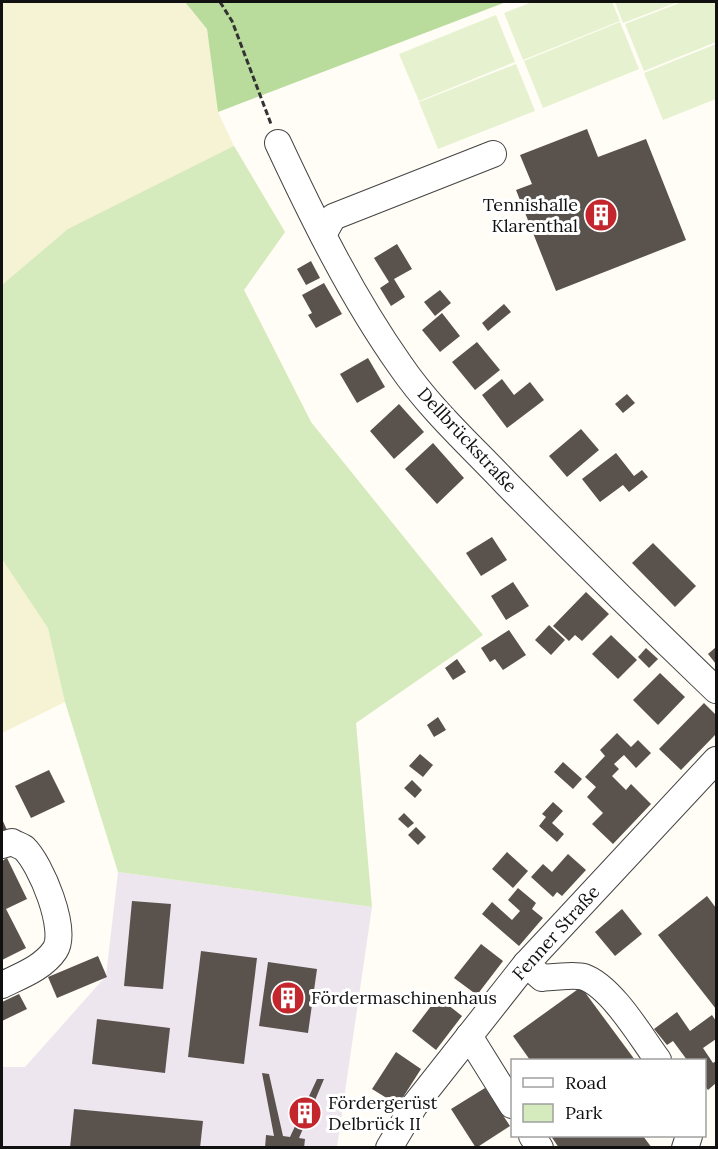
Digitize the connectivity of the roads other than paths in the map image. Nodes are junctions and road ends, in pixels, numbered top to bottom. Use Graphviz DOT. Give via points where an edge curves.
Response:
graph roads {
  1 [pos="278,143"];
  2 [pos="493,154"];
  3 [pos="323,235"];
  4 [pos="717,690"];
  5 [pos="717,760"];
  6 [pos="2,845"];
  7 [pos="526,964"];
  8 [pos="2,985"];
  9 [pos="469,1036"];
  10 [pos="657,1059"];
  11 [pos="511,1102"];
  12 [pos="389,1148"];
  1 -- 3 [label="street, Dellbrückstraße"];
  2 -- 3 [label="street" via="333,217"];
  3 -- 4 [label="street, Dellbrückstraße" via="373,324 426,398 520,497"];
  5 -- 7 [label="street, Fenner Straße"];
  6 -- 8 [label="street" via="12,842 24,848 44,880 57,922 56,948 45,962"];
  7 -- 9 [label="street, Fenner Straße"];
  7 -- 10 [label="street" via="542,978 584,977 599,987 617,1002"];
  9 -- 11 [label="street"];
  9 -- 12 [label="street, Fenner Straße" via="414,1106"];
}
